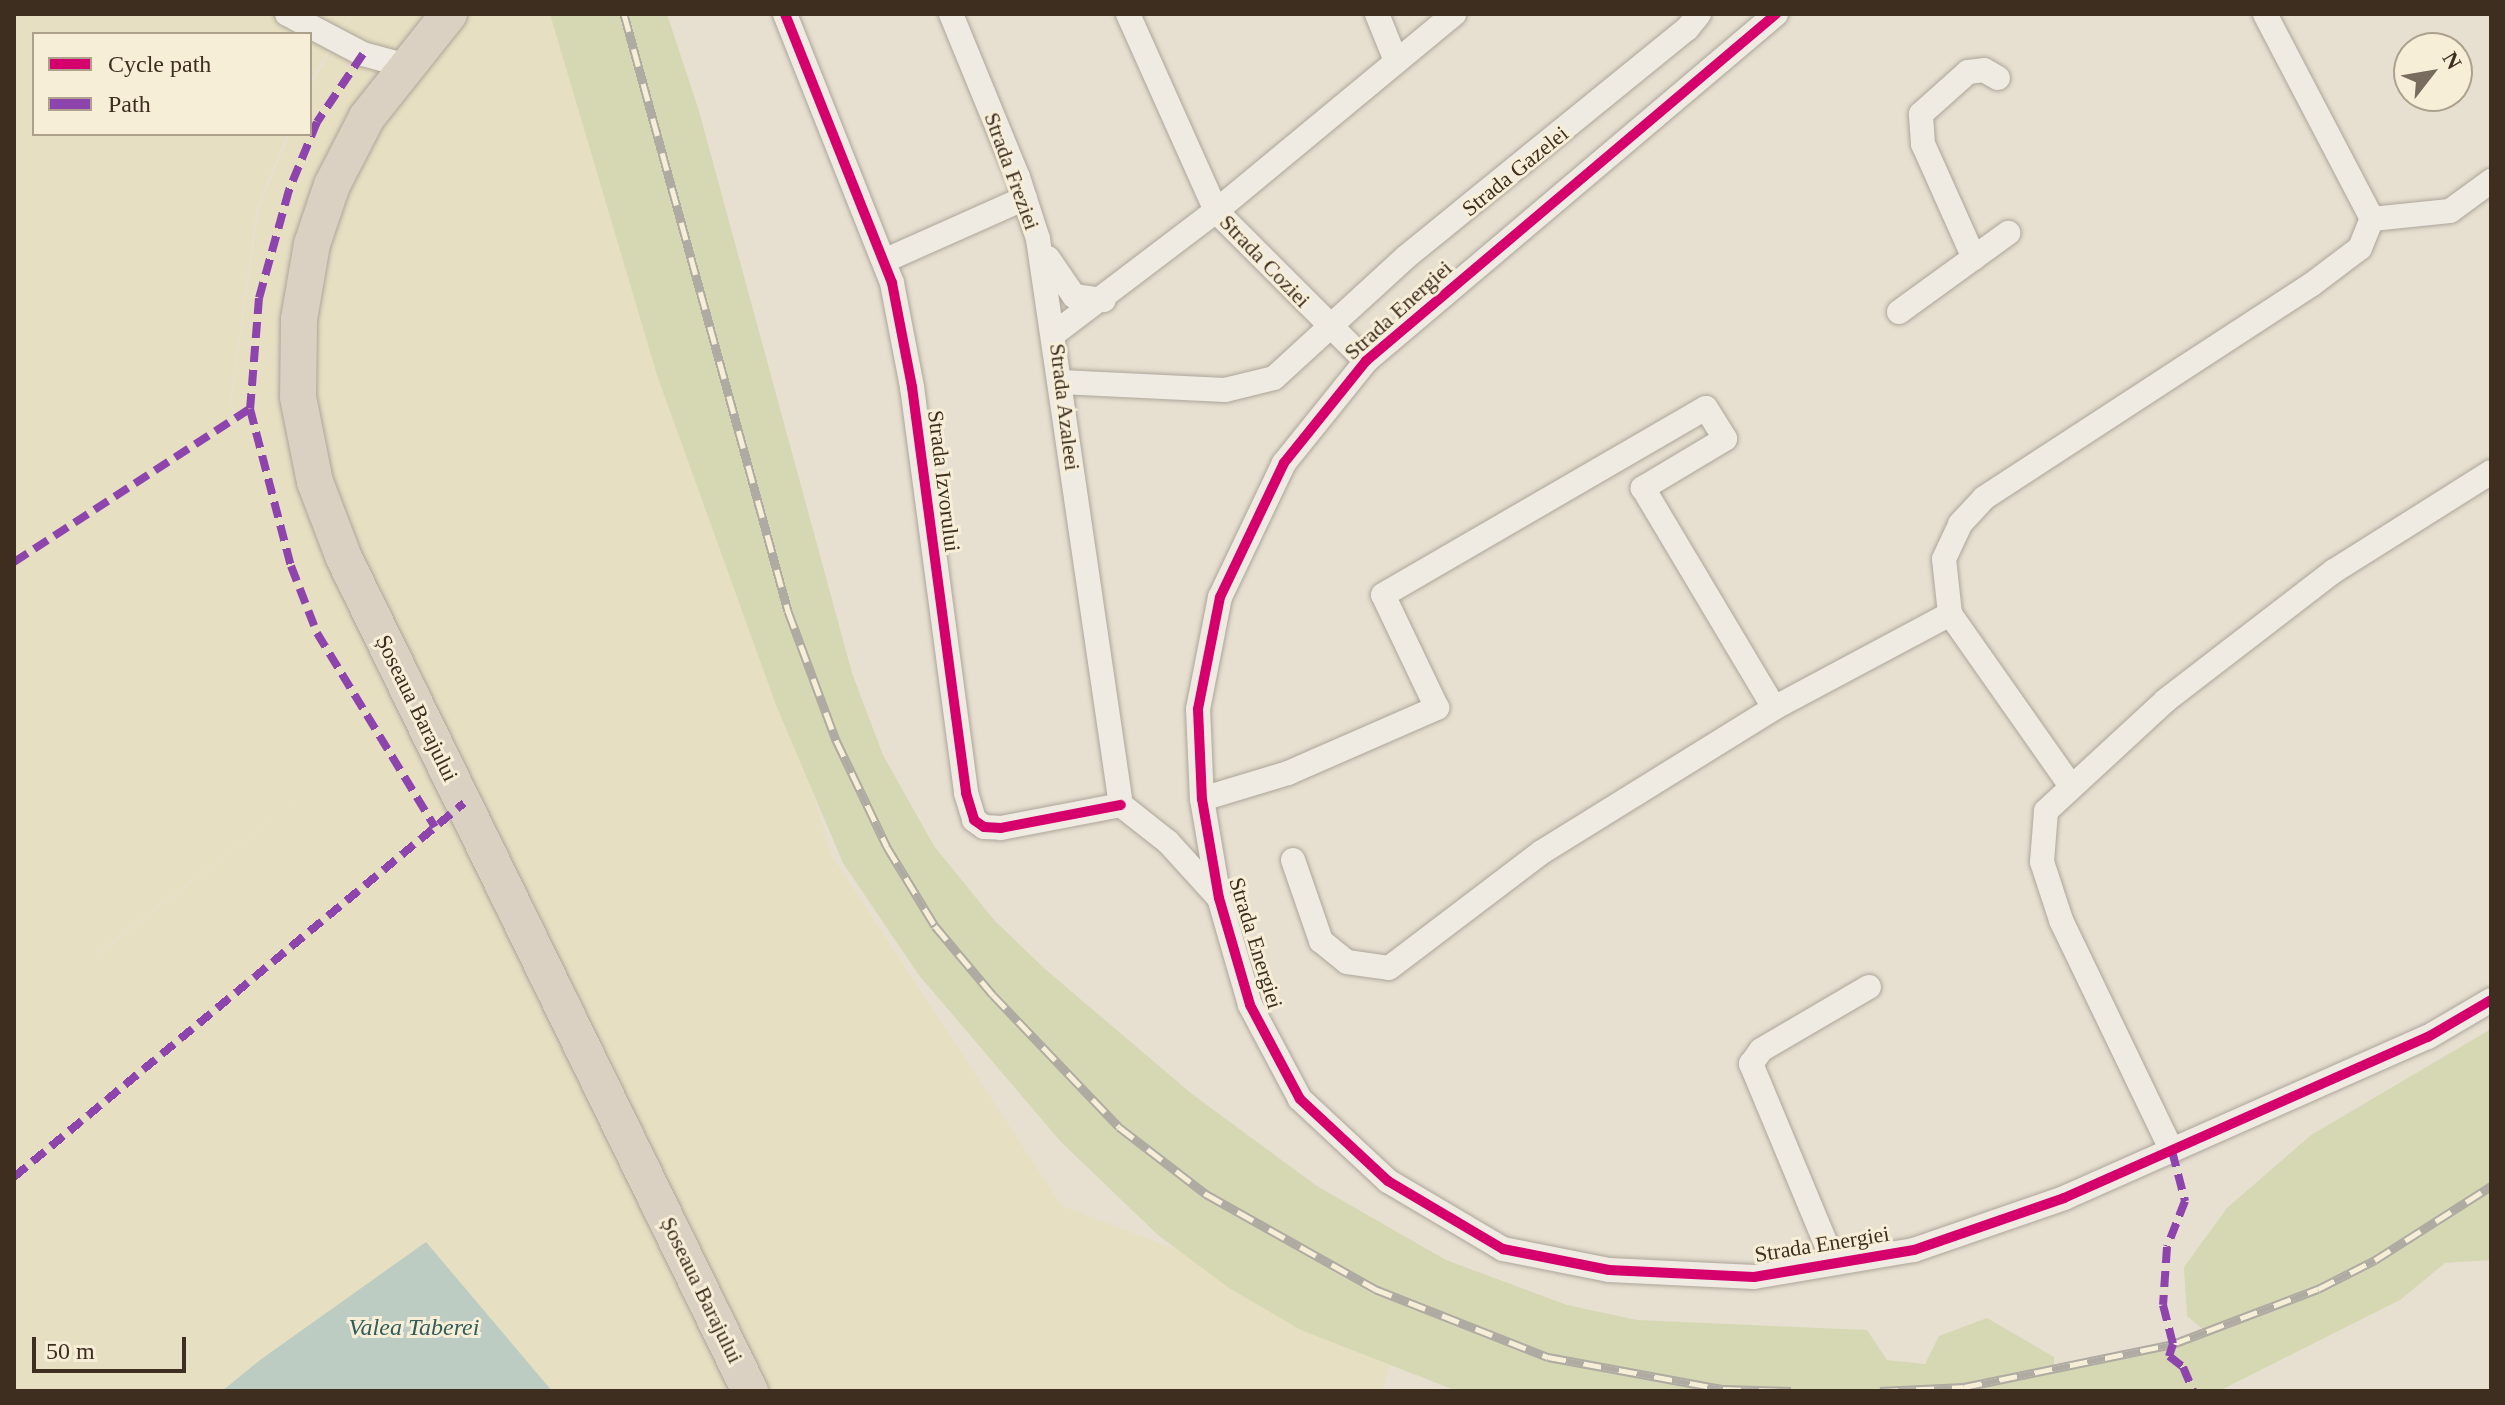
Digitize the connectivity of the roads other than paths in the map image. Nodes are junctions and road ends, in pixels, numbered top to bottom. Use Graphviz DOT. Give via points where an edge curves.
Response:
graph roads {
  1 [pos="287,14"];
  2 [pos="449,14"];
  3 [pos="785,14"];
  4 [pos="951,14"];
  5 [pos="1128,14"];
  6 [pos="1377,14"];
  7 [pos="1454,14"];
  8 [pos="1699,14"];
  9 [pos="1776,14"];
  10 [pos="2265,14"];
  11 [pos="1396,61"];
  12 [pos="403,65"];
  13 [pos="1998,78"];
  14 [pos="2491,181"];
  15 [pos="1025,198"];
  16 [pos="1216,211"];
  17 [pos="2372,219"];
  18 [pos="2008,233"];
  19 [pos="1038,239"];
  20 [pos="1974,258"];
  21 [pos="886,260"];
  22 [pos="1104,300"];
  23 [pos="1899,312"];
  24 [pos="1329,326"];
  25 [pos="1055,333"];
  26 [pos="1366,361"];
  27 [pos="1061,382"];
  28 [pos="2491,472"];
  29 [pos="1950,614"];
  30 [pos="1774,708"];
  31 [pos="2070,785"];
  32 [pos="1202,799"];
  33 [pos="1121,805"];
  34 [pos="1293,860"];
  35 [pos="1219,898"];
  36 [pos="1869,987"];
  37 [pos="2491,1000"];
  38 [pos="2172,1151"];
  39 [pos="1834,1263"];
  40 [pos="750,1391"];
  1 -- 12 [label="street" via="363,54"];
  2 -- 12 [label="highway, Șoseaua Barajului"];
  3 -- 21 [label="street, Strada Izvorului"];
  4 -- 15 [label="street, Strada Freziei"];
  5 -- 16 [label="street, Strada Coziei"];
  6 -- 11 [label="street"];
  7 -- 11 [label="street, Strada Azaleei"];
  8 -- 24 [label="street, Strada Gazelei"];
  9 -- 26 [label="street, Strada Energiei"];
  10 -- 17 [label="street"];
  11 -- 16 [label="street, Strada Azaleei"];
  12 -- 40 [label="highway, Șoseaua Barajului" via="367,117 332,185 312,244 299,319 298,397 315,482 344,558"];
  13 -- 20 [label="street" via="1984,70 1968,72 1921,114 1923,144"];
  14 -- 17 [label="street" via="2450,211"];
  15 -- 19 [label="street, Strada Freziei"];
  15 -- 21 [label="street"];
  16 -- 22 [label="street, Strada Azaleei"];
  16 -- 24 [label="street, Strada Coziei"];
  17 -- 29 [label="street" via="2360,248 2311,285 1984,498 1960,524 1944,559"];
  18 -- 20 [label="street"];
  19 -- 22 [label="street" via="1065,288 1083,300"];
  19 -- 25 [label="street, Strada Freziei"];
  20 -- 23 [label="street"];
  21 -- 33 [label="street, Strada Izvorului" via="912,387 964,779 974,820 1001,828"];
  22 -- 25 [label="street, Strada Azaleei"];
  24 -- 26 [label="street, Strada Coziei"];
  24 -- 27 [label="street, Strada Gazelei" via="1286,370 1245,389"];
  25 -- 27 [label="street, Strada Azaleei"];
  26 -- 32 [label="street, Strada Energiei" via="1284,463 1220,597 1198,709"];
  27 -- 33 [label="street, Strada Azaleei"];
  28 -- 31 [label="street" via="2334,571 2165,701"];
  29 -- 30 [label="street"];
  29 -- 31 [label="street"];
  30 -- 32 [label="street" via="1643,488 1725,439 1706,408 1383,595 1437,708 1288,773"];
  30 -- 34 [label="street" via="1542,852 1389,968 1347,962 1321,941"];
  31 -- 38 [label="street" via="2046,811 2042,862 2061,920"];
  32 -- 35 [label="street, Strada Energiei"];
  33 -- 35 [label="street" via="1168,842"];
  35 -- 39 [label="street, Strada Energiei" via="1250,1005 1300,1099 1388,1181 1503,1249 1609,1270 1754,1277"];
  36 -- 39 [label="street" via="1761,1050 1751,1064"];
  37 -- 38 [label="street, Strada Energiei" via="2428,1037"];
  38 -- 39 [label="street, Strada Energiei" via="2064,1198 1914,1250"];
}
